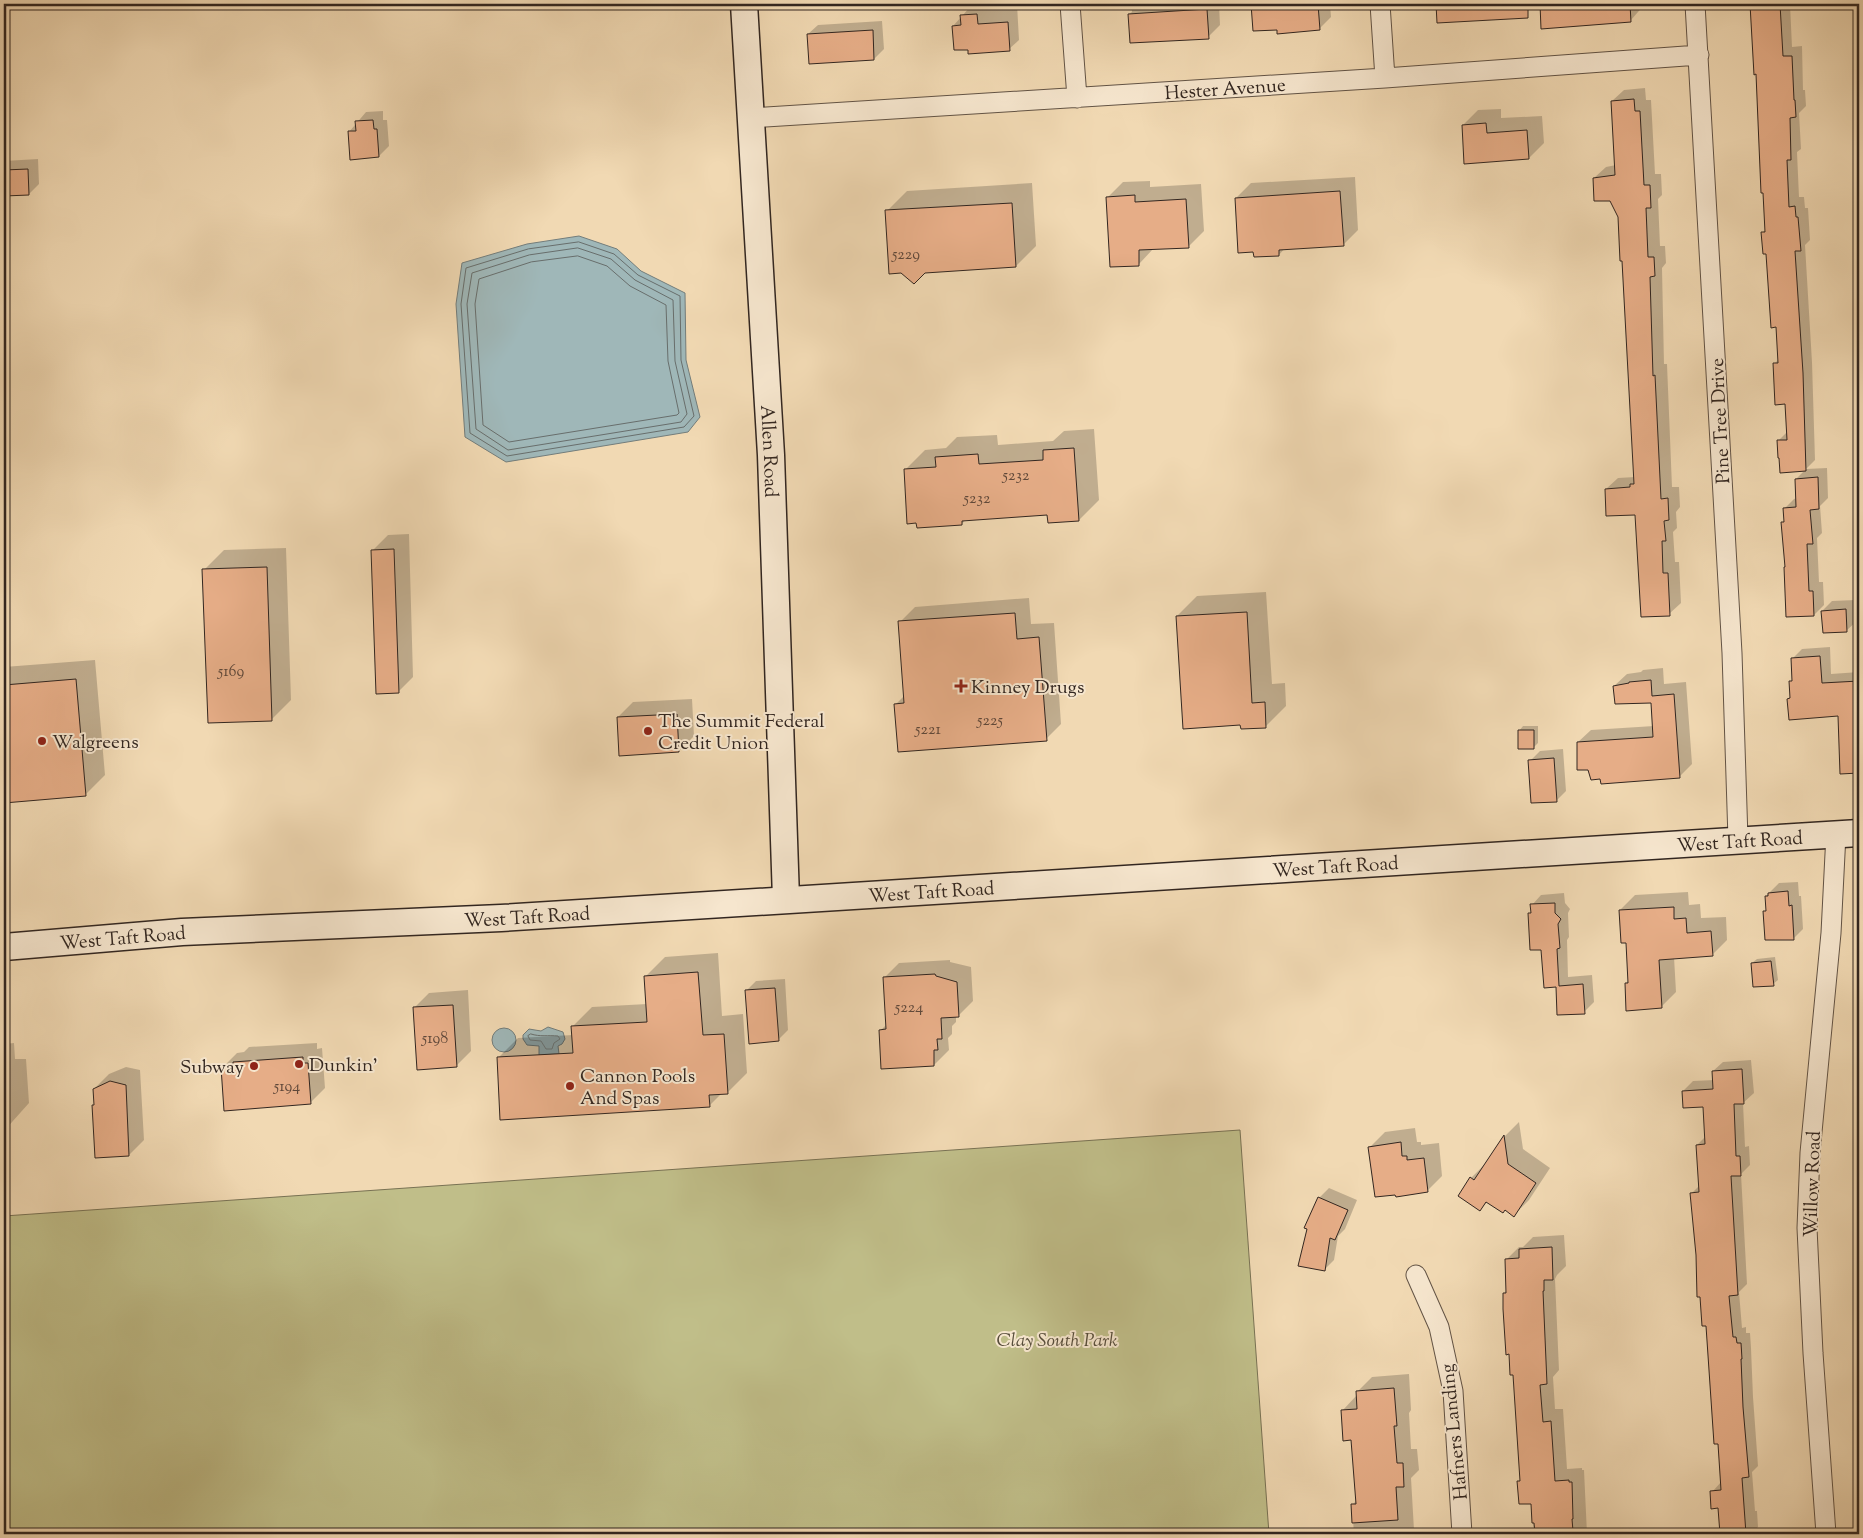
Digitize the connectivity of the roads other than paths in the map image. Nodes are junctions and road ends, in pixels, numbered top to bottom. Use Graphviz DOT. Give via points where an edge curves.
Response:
graph roads {
  1 [pos="744,4"];
  2 [pos="1070,4"];
  3 [pos="1380,4"];
  4 [pos="1695,4"];
  5 [pos="1698,55"];
  6 [pos="1385,78"];
  7 [pos="1077,98"];
  8 [pos="750,118"];
  9 [pos="1848,834"];
  10 [pos="1738,839"];
  11 [pos="786,899"];
  12 [pos="4,946"];
  13 [pos="1416,1275"];
  14 [pos="1462,1534"];
  15 [pos="1826,1534"];
  1 -- 8 [label="main road, Allen Road"];
  2 -- 7 [label="street"];
  3 -- 6 [label="street"];
  4 -- 5 [label="street, Pine Tree Drive"];
  5 -- 6 [label="street, Hester Avenue"];
  5 -- 10 [label="street, Pine Tree Drive" via="1732,653"];
  6 -- 7 [label="street, Hester Avenue"];
  7 -- 8 [label="street, Hester Avenue"];
  8 -- 11 [label="main road, Allen Road" via="771,455"];
  9 -- 10 [label="main road, West Taft Road"];
  9 -- 15 [label="street, Willow Road" via="1831,933 1810,1153 1807,1228"];
  10 -- 11 [label="main road, West Taft Road"];
  11 -- 12 [label="main road, West Taft Road" via="501,918 182,932"];
  13 -- 14 [label="street, Hafners Landing" via="1439,1327 1453,1391"];
}
